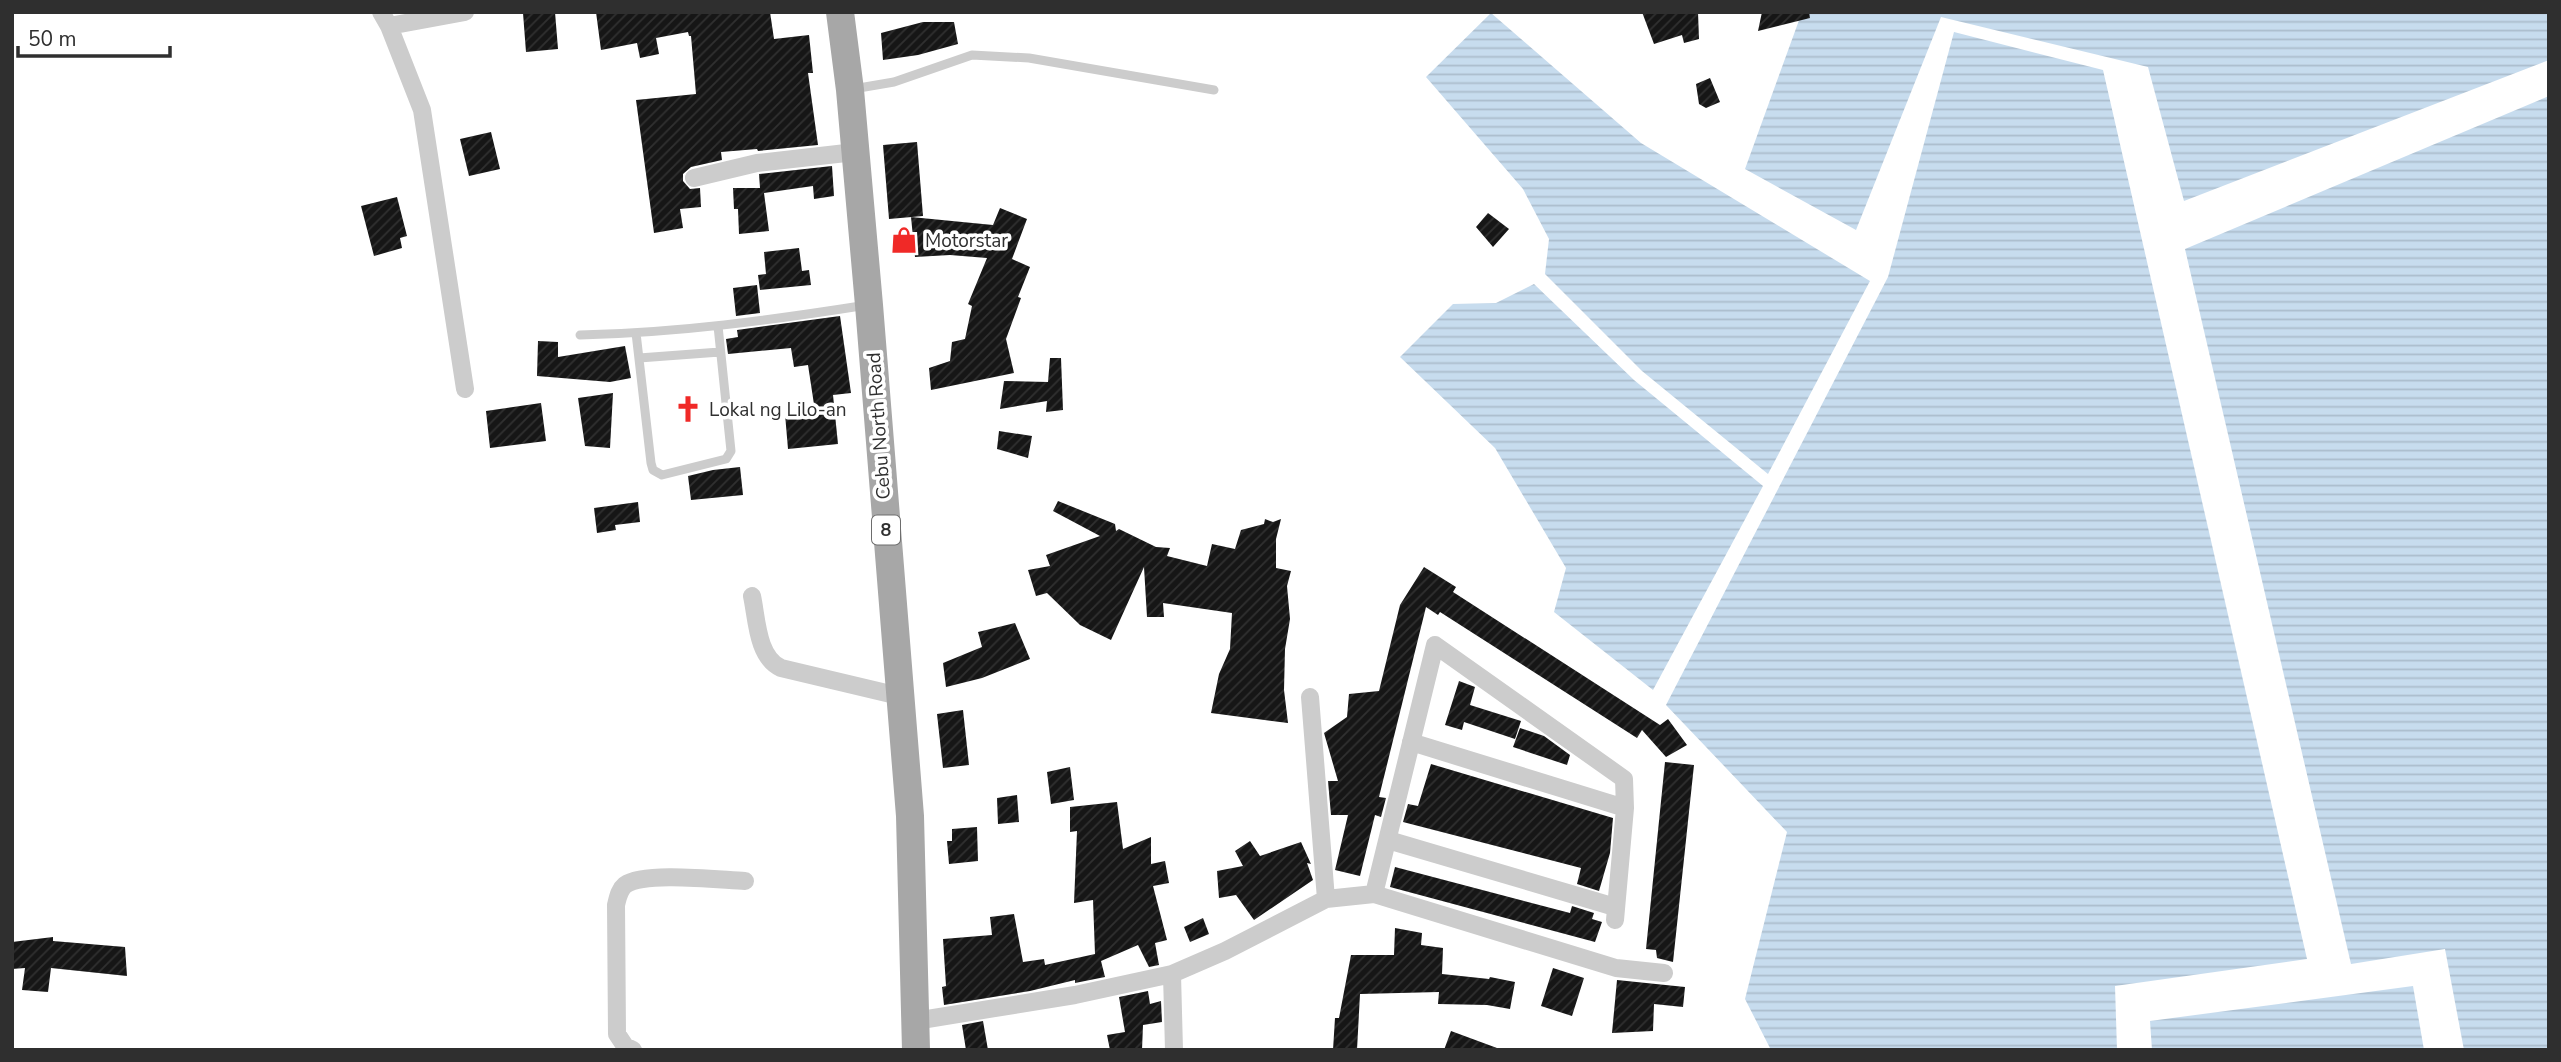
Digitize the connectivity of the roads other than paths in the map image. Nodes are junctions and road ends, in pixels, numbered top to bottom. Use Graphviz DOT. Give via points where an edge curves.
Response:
graph roads {
  1 [pos="465,12"];
  2 [pos="840,12"];
  3 [pos="385,19"];
  4 [pos="849,90"];
  5 [pos="1214,90"];
  6 [pos="855,152"];
  7 [pos="694,178"];
  8 [pos="869,305"];
  9 [pos="718,326"];
  10 [pos="636,334"];
  11 [pos="580,335"];
  12 [pos="720,352"];
  13 [pos="639,358"];
  14 [pos="465,389"];
  15 [pos="752,596"];
  16 [pos="900,696"];
  17 [pos="1310,697"];
  18 [pos="1411,742"];
  19 [pos="1625,807"];
  20 [pos="1388,840"];
  21 [pos="745,881"];
  22 [pos="1374,894"];
  23 [pos="1326,899"];
  24 [pos="1664,973"];
  25 [pos="1172,974"];
  26 [pos="915,1021"];
  27 [pos="633,1050"];
  28 [pos="916,1050"];
  29 [pos="1174,1050"];
  1 -- 3 [label="street"];
  2 -- 4 [label="main road, Cebu North Road / 8"];
  3 -- 14 [label="street" via="422,110"];
  4 -- 5 [label="lane" via="894,82 971,55 1029,58"];
  4 -- 6 [label="main road, Cebu North Road / 8"];
  6 -- 7 [label="street" via="757,163"];
  6 -- 8 [label="main road, Cebu North Road / 8"];
  8 -- 9 [label="lane"];
  8 -- 16 [label="main road, Cebu North Road / 8"];
  9 -- 10 [label="lane"];
  9 -- 12 [label="lane"];
  10 -- 11 [label="lane"];
  10 -- 13 [label="lane"];
  12 -- 13 [label="lane"];
  12 -- 13 [label="lane" via="731,451 726,459 662,475 651,463"];
  15 -- 16 [label="street" via="765,653 772,664"];
  16 -- 26 [label="main road, Cebu North Road / 8" via="910,816"];
  17 -- 23 [label="street"];
  18 -- 19 [label="street"];
  18 -- 19 [label="street" via="1435,645 1624,779"];
  18 -- 20 [label="street"];
  19 -- 20 [label="street" via="1615,913"];
  20 -- 22 [label="street"];
  21 -- 27 [label="street" via="653,878 627,884 619,892 617,1034"];
  22 -- 23 [label="street"];
  22 -- 24 [label="street" via="1616,968"];
  23 -- 25 [label="street"];
  25 -- 26 [label="street"];
  25 -- 29 [label="street"];
  26 -- 28 [label="main road, Cebu North Road / 8"];
}
